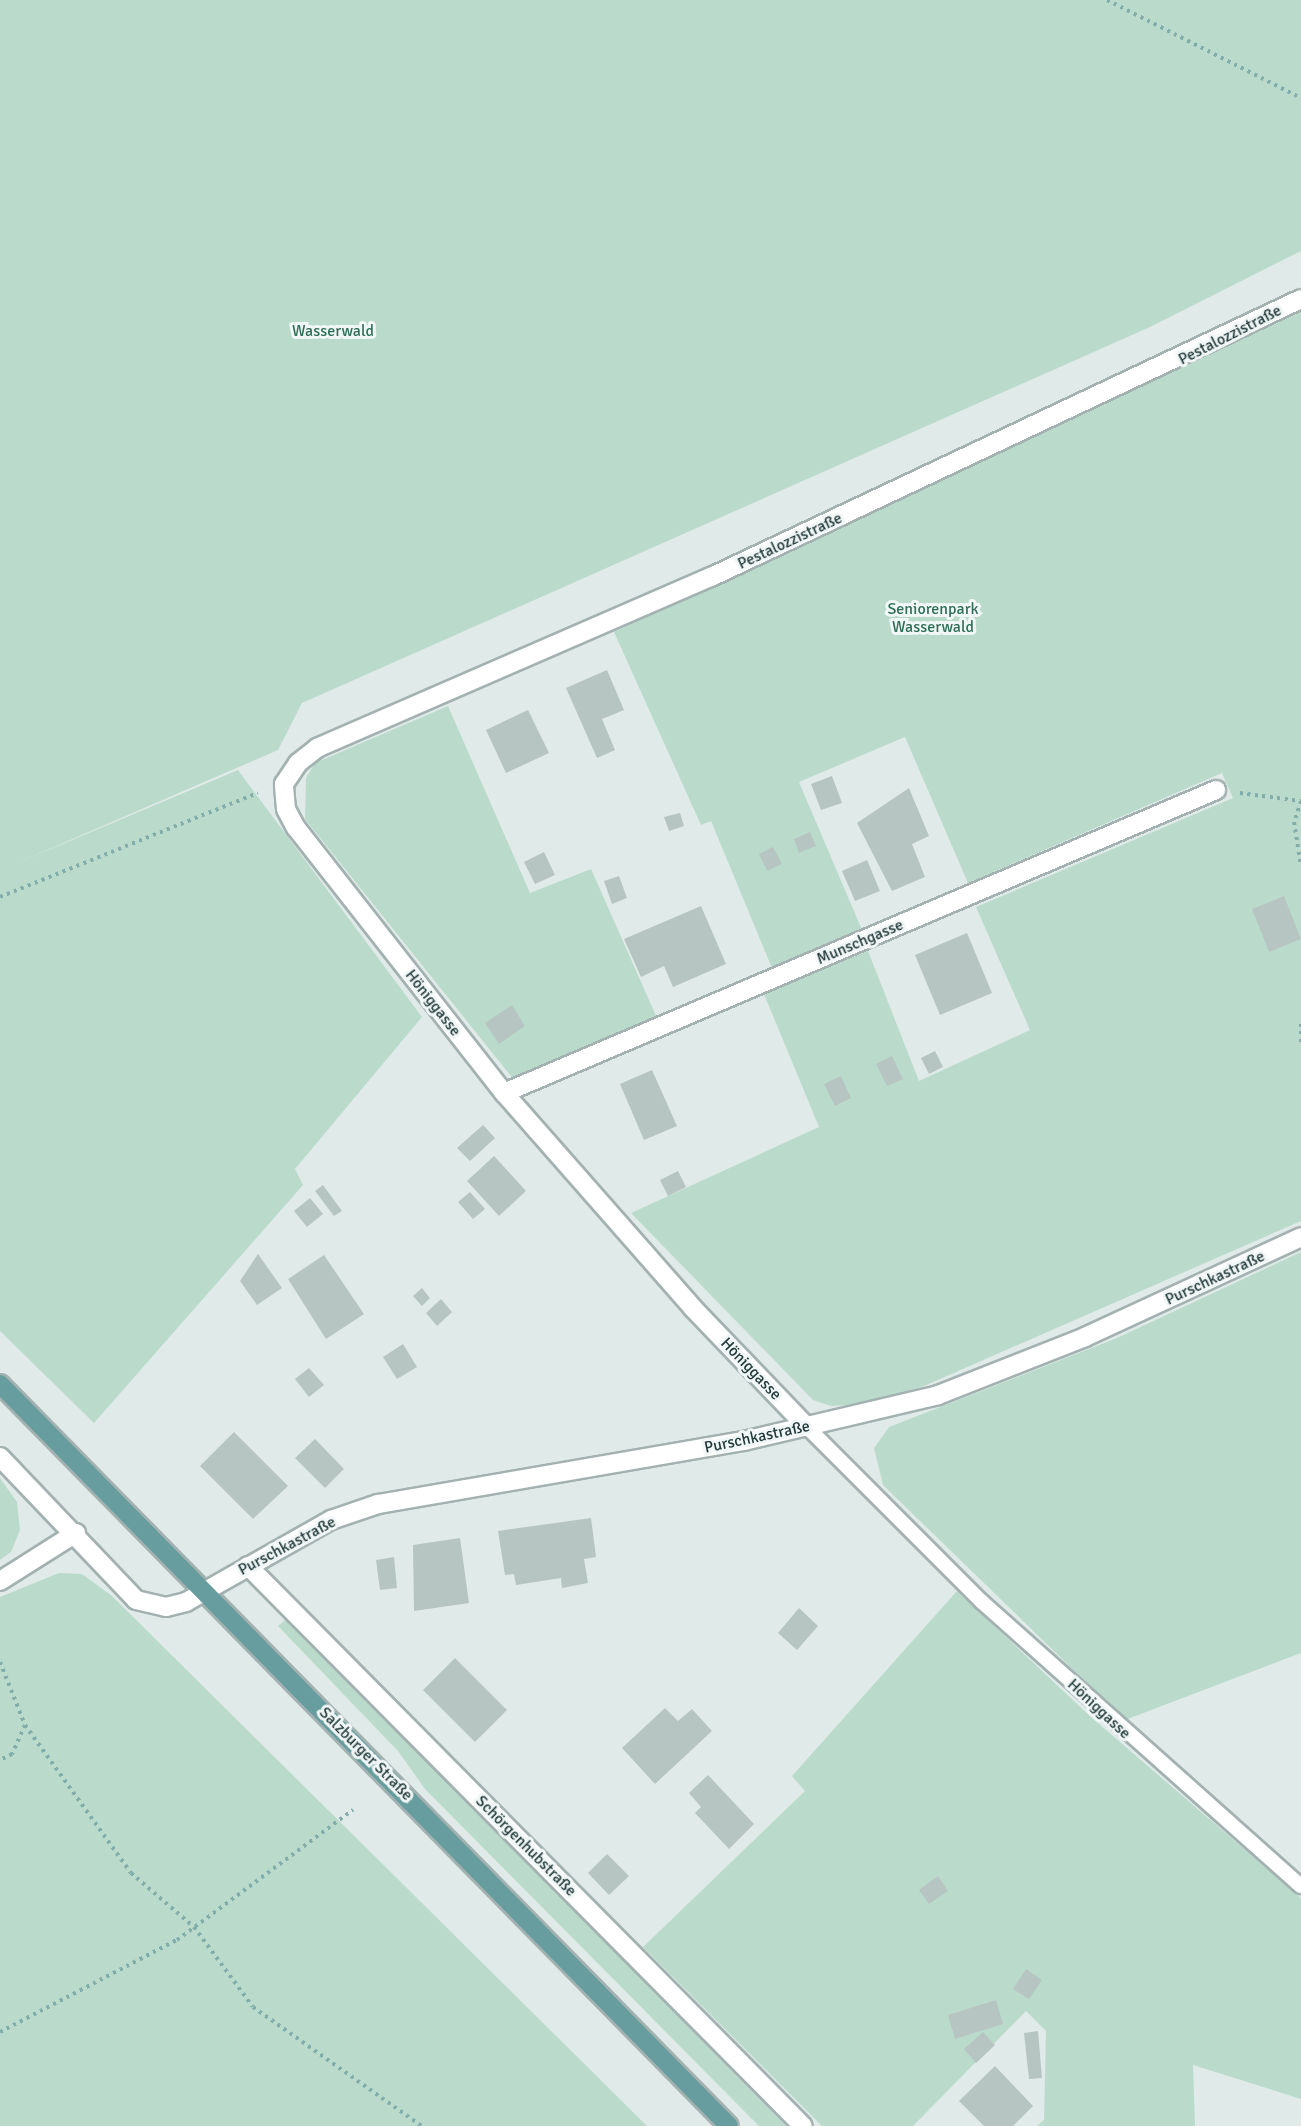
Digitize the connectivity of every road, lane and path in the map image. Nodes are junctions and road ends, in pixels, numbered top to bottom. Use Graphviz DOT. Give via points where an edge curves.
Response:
graph roads {
  1 [pos="1107,0"];
  2 [pos="1301,98"];
  3 [pos="1301,299"];
  4 [pos="284,784"];
  5 [pos="1216,790"];
  6 [pos="1301,801"];
  7 [pos="1301,866"];
  8 [pos="0,897"];
  9 [pos="1301,1024"];
  10 [pos="1301,1046"];
  11 [pos="504,1094"];
  12 [pos="1301,1237"];
  13 [pos="0,1384"];
  14 [pos="807,1427"];
  15 [pos="0,1456"];
  16 [pos="76,1533"];
  17 [pos="248,1566"];
  18 [pos="0,1581"];
  19 [pos="203,1592"];
  20 [pos="0,1662"];
  21 [pos="26,1725"];
  22 [pos="0,1760"];
  23 [pos="353,1810"];
  24 [pos="1301,1886"];
  25 [pos="194,1927"];
  26 [pos="0,2032"];
  27 [pos="422,2126"];
  28 [pos="729,2126"];
  29 [pos="803,2126"];
  1 -- 2 [label="path"];
  3 -- 4 [label="street, Pestalozzistraße" via="711,578 317,748 298,762"];
  4 -- 8 [label="path"];
  4 -- 11 [label="street, Höniggasse" via="286,809 296,828"];
  5 -- 6 [label="path"];
  5 -- 11 [label="street, Munschgasse"];
  6 -- 7 [label="path" via="1294,822"];
  9 -- 10 [label="path"];
  11 -- 14 [label="street, Höniggasse" via="693,1308"];
  12 -- 14 [label="street, Purschkastraße" via="1096,1333 938,1395"];
  13 -- 19 [label="main road, Salzburger Straße"];
  14 -- 17 [label="street, Purschkastraße" via="378,1504 331,1520"];
  14 -- 24 [label="lane, Höniggasse" via="991,1610"];
  15 -- 16 [label="street"];
  16 -- 18 [label="street"];
  16 -- 19 [label="street, Purschkastraße" via="136,1599 166,1607"];
  17 -- 19 [label="street, Purschkastraße"];
  17 -- 29 [label="street, Schörgenhubstraße"];
  19 -- 28 [label="main road, Salzburger Straße"];
  20 -- 21 [label="path"];
  21 -- 22 [label="path" via="12,1754"];
  21 -- 25 [label="path" via="131,1873"];
  23 -- 25 [label="path"];
  25 -- 26 [label="path"];
  25 -- 27 [label="path" via="253,2007"];
}
